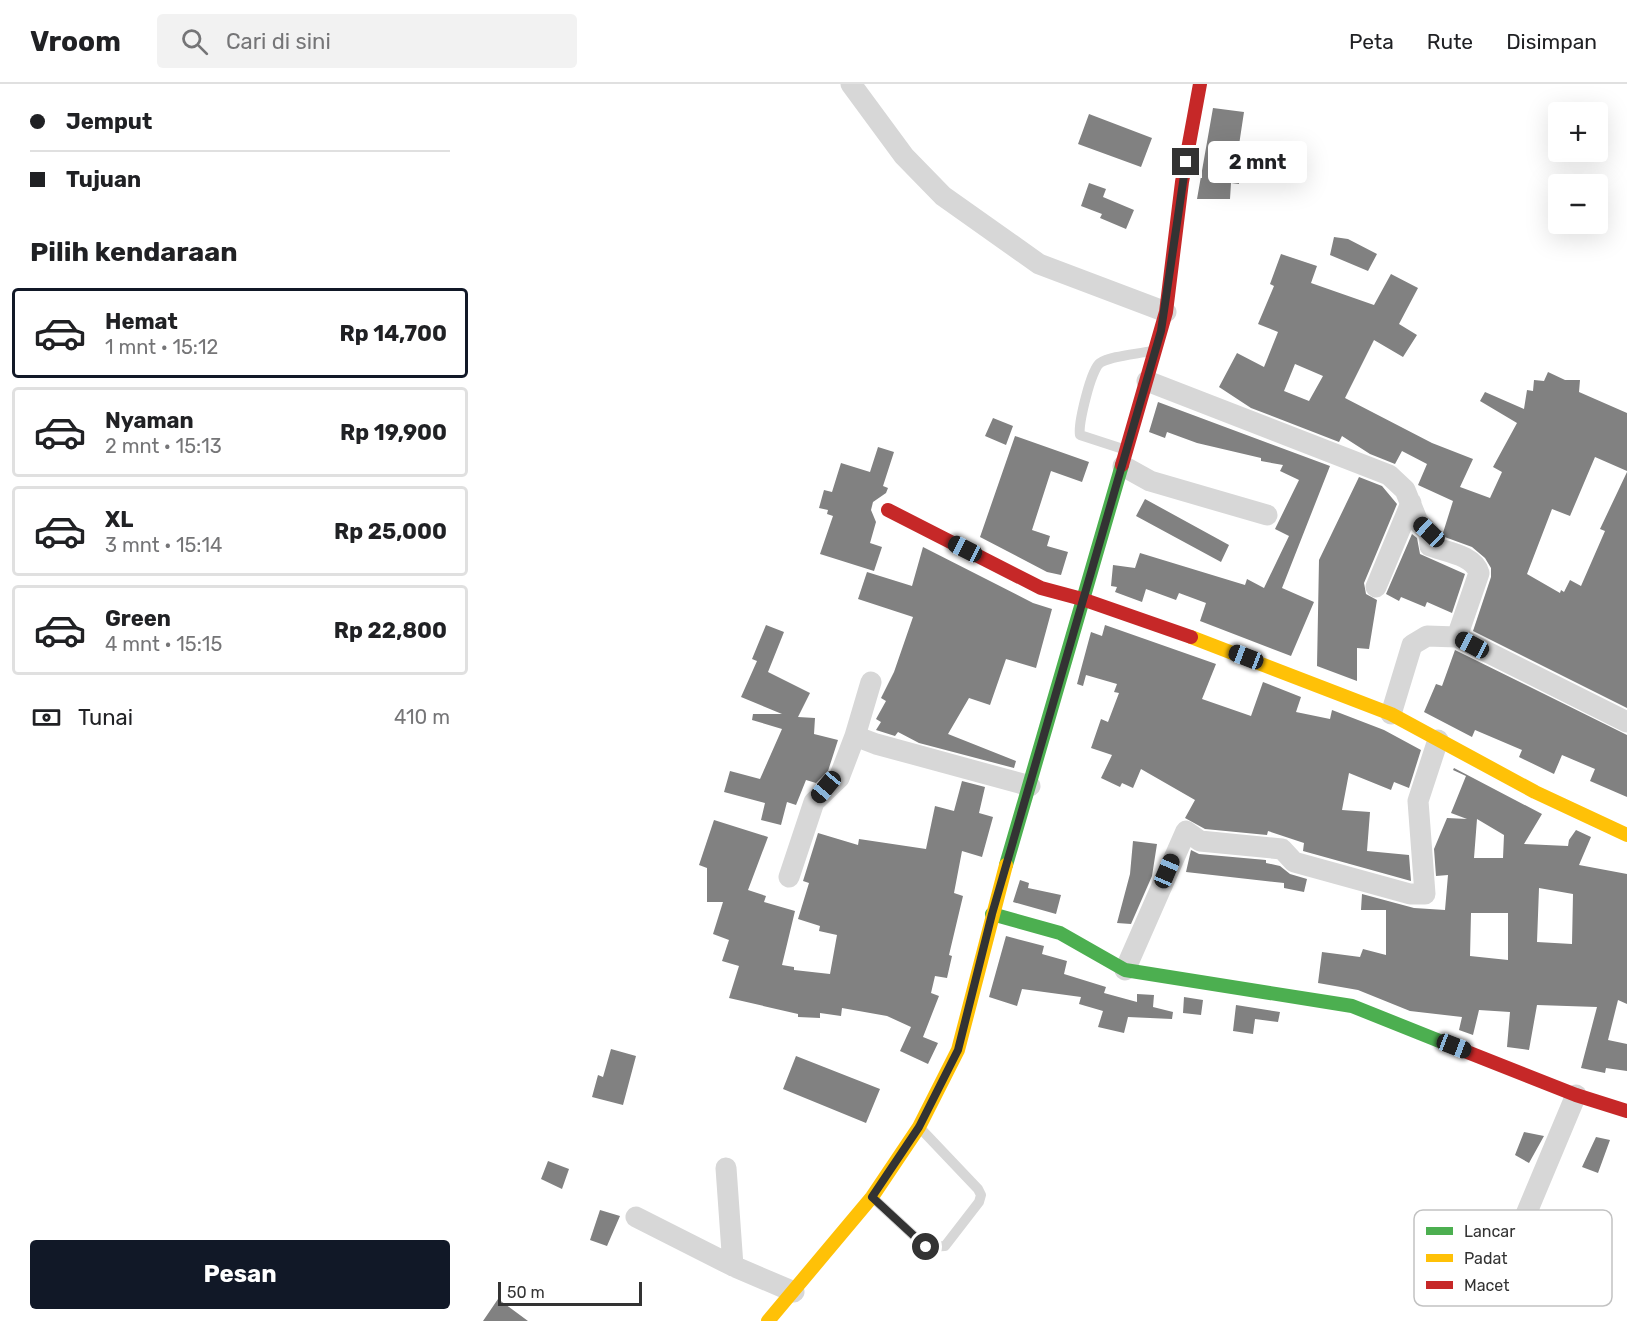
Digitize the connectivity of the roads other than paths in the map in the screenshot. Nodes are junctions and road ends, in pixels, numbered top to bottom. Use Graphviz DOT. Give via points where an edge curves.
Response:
graph roads {
  1 [pos="851,84"];
  2 [pos="1200,84"];
  3 [pos="1166,312"];
  4 [pos="1156,350"];
  5 [pos="1147,381"];
  6 [pos="1125,458"];
  7 [pos="1411,503"];
  8 [pos="888,510"];
  9 [pos="1267,515"];
  10 [pos="1376,586"];
  11 [pos="1083,599"];
  12 [pos="1457,637"];
  13 [pos="871,682"];
  14 [pos="1391,714"];
  15 [pos="1627,722"];
  16 [pos="855,736"];
  17 [pos="1438,740"];
  18 [pos="1030,786"];
  19 [pos="1627,835"];
  20 [pos="789,877"];
  21 [pos="992,914"];
  22 [pos="1125,970"];
  23 [pos="1576,1095"];
  24 [pos="1627,1111"];
  25 [pos="919,1127"];
  26 [pos="726,1168"];
  27 [pos="872,1197"];
  28 [pos="1528,1210"];
  29 [pos="636,1217"];
  30 [pos="733,1266"];
  31 [pos="794,1292"];
  32 [pos="768,1321"];
  1 -- 3 [label="street" via="904,156 943,196 1039,264"];
  2 -- 3 [label="street" via="1182,182"];
  3 -- 4 [label="street"];
  4 -- 5 [label="street"];
  4 -- 6 [label="lane" via="1106,360 1095,369 1080,435"];
  5 -- 6 [label="street"];
  5 -- 7 [label="street" via="1389,475 1405,490"];
  6 -- 9 [label="street" via="1150,481"];
  6 -- 11 [label="street"];
  7 -- 10 [label="street"];
  7 -- 12 [label="street" via="1418,522 1429,532 1430,546 1477,566 1479,573"];
  8 -- 11 [label="street" via="1041,588"];
  11 -- 14 [label="street"];
  11 -- 18 [label="street"];
  12 -- 14 [label="street" via="1427,636 1412,645"];
  12 -- 15 [label="street"];
  13 -- 16 [label="street"];
  14 -- 17 [label="street"];
  16 -- 18 [label="street"];
  16 -- 20 [label="street" via="838,778 814,802"];
  17 -- 19 [label="street"];
  17 -- 22 [label="street" via="1419,801 1425,894 1410,894 1294,862 1282,849 1200,841 1186,831"];
  18 -- 21 [label="street"];
  21 -- 22 [label="street" via="1060,933"];
  21 -- 25 [label="street" via="958,1050"];
  22 -- 23 [label="street" via="1352,1006"];
  23 -- 24 [label="street"];
  23 -- 28 [label="street"];
  25 -- 27 [label="street"];
  25 -- 27 [label="lane" via="978,1189 979,1202 945,1246 935,1248 926,1247"];
  26 -- 30 [label="street"];
  27 -- 31 [label="street"];
  29 -- 30 [label="street"];
  30 -- 31 [label="street"];
  31 -- 32 [label="street"];
}
